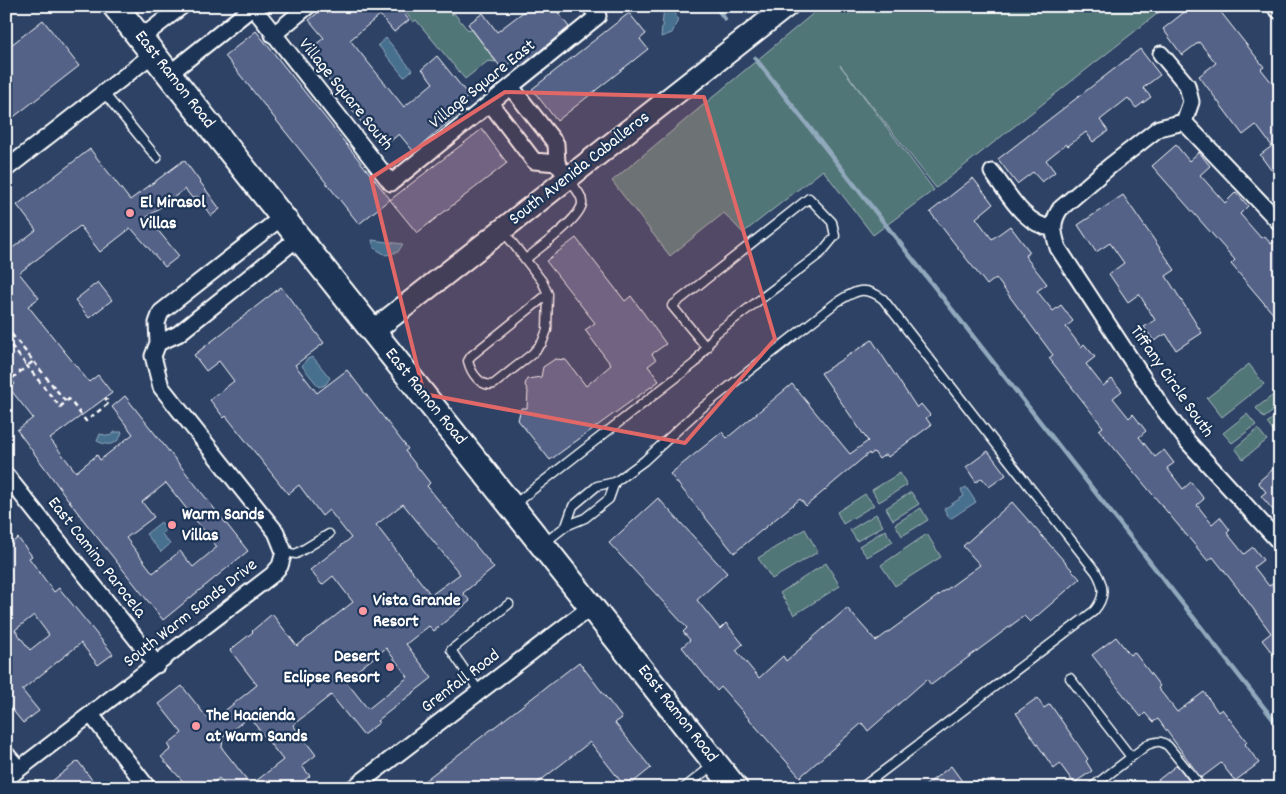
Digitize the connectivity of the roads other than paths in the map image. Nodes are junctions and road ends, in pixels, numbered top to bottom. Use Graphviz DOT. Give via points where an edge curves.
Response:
graph roads {
  1 [pos="115,6"];
  2 [pos="182,6"];
  3 [pos="308,6"];
  4 [pos="787,6"];
  5 [pos="252,7"];
  6 [pos="594,11"];
  7 [pos="273,35"];
  8 [pos="147,46"];
  9 [pos="1161,54"];
  10 [pos="169,74"];
  11 [pos="511,87"];
  12 [pos="104,93"];
  13 [pos="490,103"];
  14 [pos="1184,122"];
  15 [pos="157,158"];
  16 [pos="6,169"];
  17 [pos="562,171"];
  18 [pos="992,172"];
  19 [pos="391,183"];
  20 [pos="282,217"];
  21 [pos="1280,223"];
  22 [pos="1052,228"];
  23 [pos="503,230"];
  24 [pos="298,238"];
  25 [pos="526,260"];
  26 [pos="548,294"];
  27 [pos="372,332"];
  28 [pos="158,344"];
  29 [pos="707,348"];
  30 [pos="6,475"];
  31 [pos="615,482"];
  32 [pos="512,506"];
  33 [pos="566,526"];
  34 [pos="329,534"];
  35 [pos="1280,543"];
  36 [pos="542,544"];
  37 [pos="284,552"];
  38 [pos="509,604"];
  39 [pos="592,606"];
  40 [pos="157,665"];
  41 [pos="1070,678"];
  42 [pos="479,691"];
  43 [pos="92,716"];
  44 [pos="6,754"];
  45 [pos="1132,757"];
  46 [pos="716,763"];
  47 [pos="19,770"];
  48 [pos="6,779"];
  49 [pos="148,788"];
  50 [pos="353,788"];
  51 [pos="684,788"];
  52 [pos="736,788"];
  53 [pos="861,788"];
  54 [pos="1091,788"];
  55 [pos="1202,788"];
  1 -- 8 [label="main road, East Ramon Road"];
  2 -- 8 [label="street"];
  3 -- 7 [label="street"];
  4 -- 17 [label="street, South Avenida Caballeros"];
  5 -- 7 [label="street, Village Square South"];
  5 -- 10 [label="street"];
  6 -- 11 [label="street, Village Square East"];
  7 -- 19 [label="street, Village Square South"];
  8 -- 10 [label="main road, East Ramon Road"];
  8 -- 12 [label="street"];
  9 -- 14 [label="street" via="1188,85 1191,102"];
  10 -- 20 [label="main road, East Ramon Road"];
  11 -- 13 [label="street, Village Square East"];
  11 -- 17 [label="street" via="556,144"];
  12 -- 15 [label="lane"];
  12 -- 16 [label="street"];
  13 -- 17 [label="street" via="534,161"];
  13 -- 19 [label="street, Village Square East"];
  14 -- 21 [label="street"];
  14 -- 22 [label="street" via="1158,128 1110,166 1060,210"];
  17 -- 23 [label="street, South Avenida Caballeros"];
  17 -- 25 [label="lane" via="581,196 578,214"];
  18 -- 22 [label="street" via="1031,222"];
  20 -- 24 [label="main road, East Ramon Road"];
  20 -- 28 [label="street" via="162,312 157,323"];
  22 -- 35 [label="street, Tiffany Circle South" via="1058,248 1164,410 1188,442"];
  23 -- 25 [label="lane"];
  23 -- 27 [label="street, South Avenida Caballeros"];
  24 -- 27 [label="main road, East Ramon Road"];
  24 -- 28 [label="street" via="178,334"];
  25 -- 26 [label="lane"];
  26 -- 26 [label="lane" via="471,356 468,361 482,384 488,386 502,378 542,343"];
  27 -- 32 [label="main road, East Ramon Road"];
  28 -- 37 [label="street" via="153,356 161,387 276,532"];
  29 -- 29 [label="lane" via="716,333 821,253 835,236 832,222 809,198 672,306"];
  29 -- 32 [label="lane" via="695,363"];
  30 -- 40 [label="street, East Camino Parocela"];
  31 -- 33 [label="lane" via="609,498 585,518"];
  31 -- 33 [label="lane" via="598,486 573,506"];
  31 -- 53 [label="lane" via="644,461 698,411 837,302 861,290 873,292 883,299 1096,572 1103,592 1094,611"];
  32 -- 36 [label="main road, East Ramon Road"];
  33 -- 36 [label="lane"];
  34 -- 37 [label="lane" via="296,554"];
  36 -- 39 [label="main road, East Ramon Road"];
  37 -- 40 [label="street, South Warm Sands Drive" via="280,566 272,575"];
  38 -- 42 [label="lane" via="451,650"];
  39 -- 42 [label="street, Grenfall Road"];
  39 -- 46 [label="main road, East Ramon Road"];
  40 -- 43 [label="street, South Warm Sands Drive"];
  41 -- 45 [label="lane"];
  42 -- 50 [label="street, Grenfall Road"];
  43 -- 47 [label="street, South Warm Sands Drive"];
  43 -- 49 [label="street"];
  44 -- 47 [label="street"];
  45 -- 54 [label="lane"];
  45 -- 55 [label="lane" via="1147,745 1163,742"];
  46 -- 51 [label="lane"];
  46 -- 52 [label="main road, East Ramon Road"];
  47 -- 48 [label="street, South Warm Sands Drive"];
}
